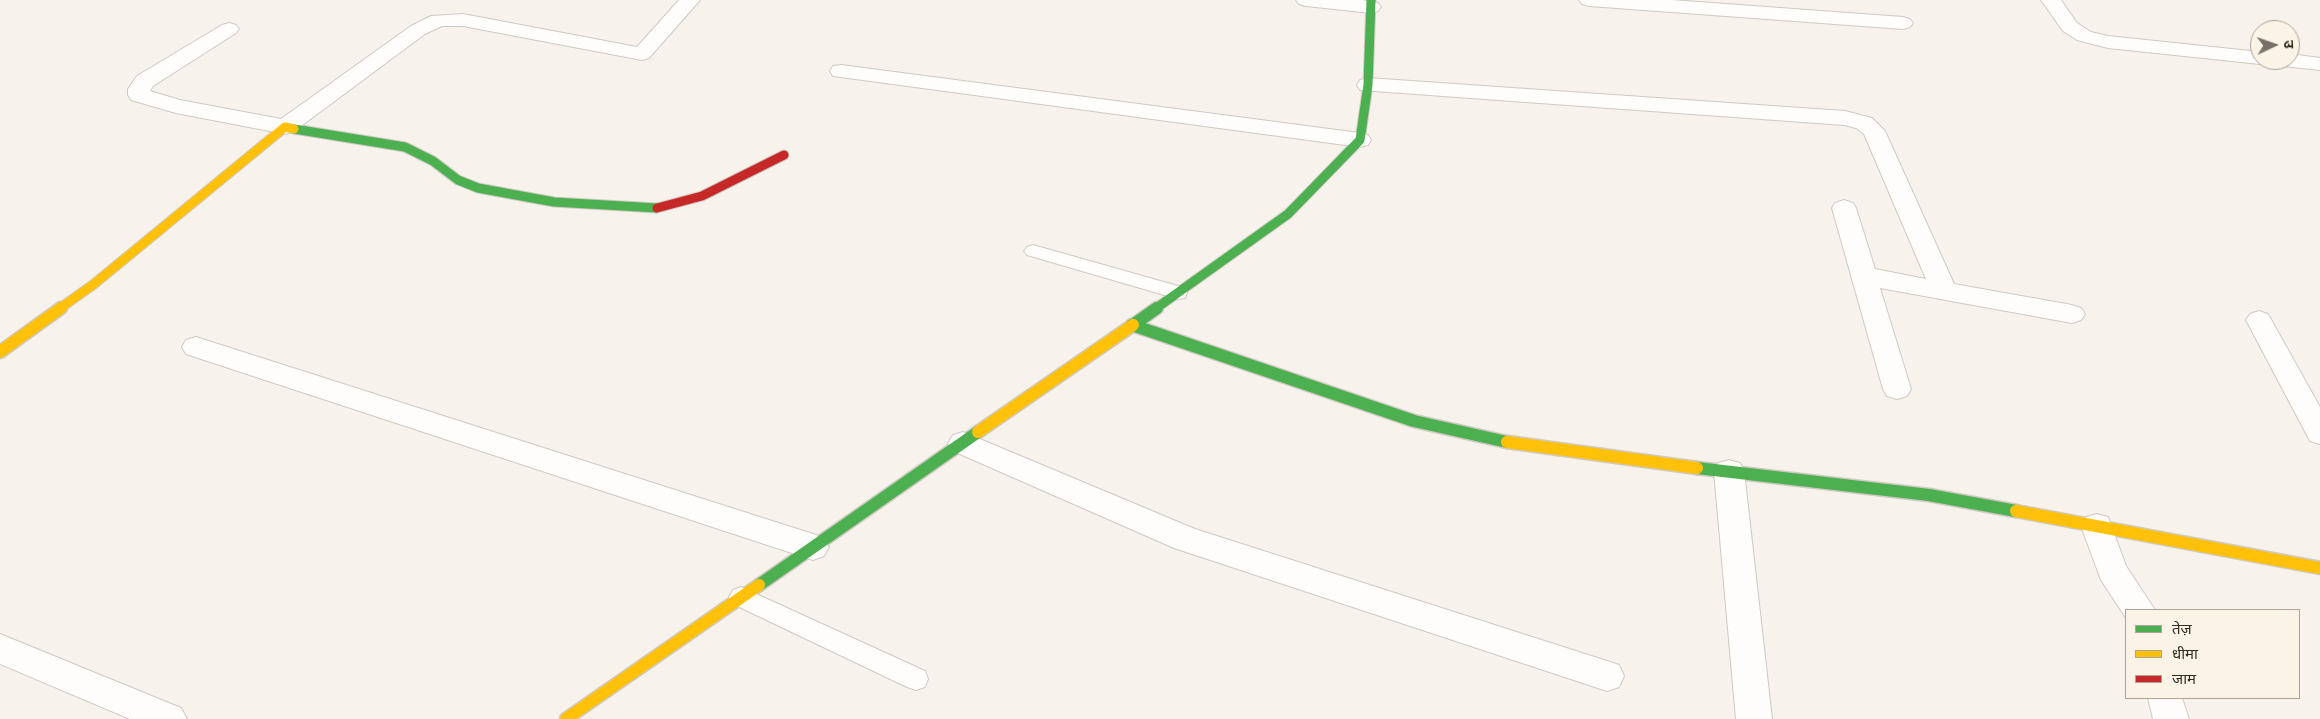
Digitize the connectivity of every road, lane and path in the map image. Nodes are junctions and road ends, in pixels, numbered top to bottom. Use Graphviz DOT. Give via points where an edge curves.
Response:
graph roads {
  1 [pos="690,0"];
  2 [pos="1306,0"];
  3 [pos="1589,0"];
  4 [pos="2051,0"];
  5 [pos="1371,4"];
  6 [pos="1903,23"];
  7 [pos="229,29"];
  8 [pos="2250,57"];
  9 [pos="2300,62"];
  10 [pos="2320,64"];
  11 [pos="841,71"];
  12 [pos="1368,85"];
  13 [pos="285,127"];
  14 [pos="1360,140"];
  15 [pos="784,155"];
  16 [pos="1844,208"];
  17 [pos="1033,251"];
  18 [pos="1864,276"];
  19 [pos="1944,290"];
  20 [pos="1178,293"];
  21 [pos="2072,314"];
  22 [pos="2259,320"];
  23 [pos="1132,325"];
  24 [pos="196,347"];
  25 [pos="0,352"];
  26 [pos="1896,389"];
  27 [pos="2320,433"];
  28 [pos="963,443"];
  29 [pos="1729,471"];
  30 [pos="2097,526"];
  31 [pos="813,547"];
  32 [pos="2320,568"];
  33 [pos="741,597"];
  34 [pos="2138,609"];
  35 [pos="0,649"];
  36 [pos="1607,676"];
  37 [pos="916,679"];
  38 [pos="2165,699"];
  39 [pos="169,719"];
  40 [pos="566,719"];
  41 [pos="1754,719"];
  42 [pos="2171,719"];
  1 -- 13 [label="street" via="642,54 463,20 438,20 418,30"];
  2 -- 5 [label="street"];
  3 -- 6 [label="street"];
  4 -- 8 [label="street" via="2070,27 2084,36 2108,42"];
  5 -- 12 [label="street"];
  7 -- 13 [label="street" via="145,81 138,89 139,95 176,106"];
  9 -- 10 [label="street"];
  11 -- 14 [label="street"];
  12 -- 14 [label="street"];
  12 -- 19 [label="street" via="1845,118 1864,123 1874,131"];
  13 -- 15 [label="street" via="405,147 433,161 458,180 478,188 554,202 646,209 675,206 702,196"];
  13 -- 25 [label="street" via="94,284"];
  14 -- 20 [label="street" via="1288,214"];
  16 -- 18 [label="street"];
  17 -- 20 [label="lane"];
  18 -- 19 [label="street"];
  18 -- 26 [label="street"];
  19 -- 21 [label="street"];
  20 -- 23 [label="street"];
  22 -- 27 [label="street"];
  23 -- 28 [label="street"];
  23 -- 29 [label="street" via="1414,420 1484,438 1575,453"];
  24 -- 31 [label="street"];
  28 -- 31 [label="street"];
  28 -- 36 [label="street" via="1185,539"];
  29 -- 30 [label="street" via="1929,495"];
  29 -- 41 [label="street"];
  30 -- 32 [label="street"];
  30 -- 34 [label="street" via="2112,571"];
  31 -- 33 [label="street"];
  33 -- 37 [label="lane"];
  33 -- 40 [label="street"];
  35 -- 39 [label="street"];
  38 -- 42 [label="street"];
}
